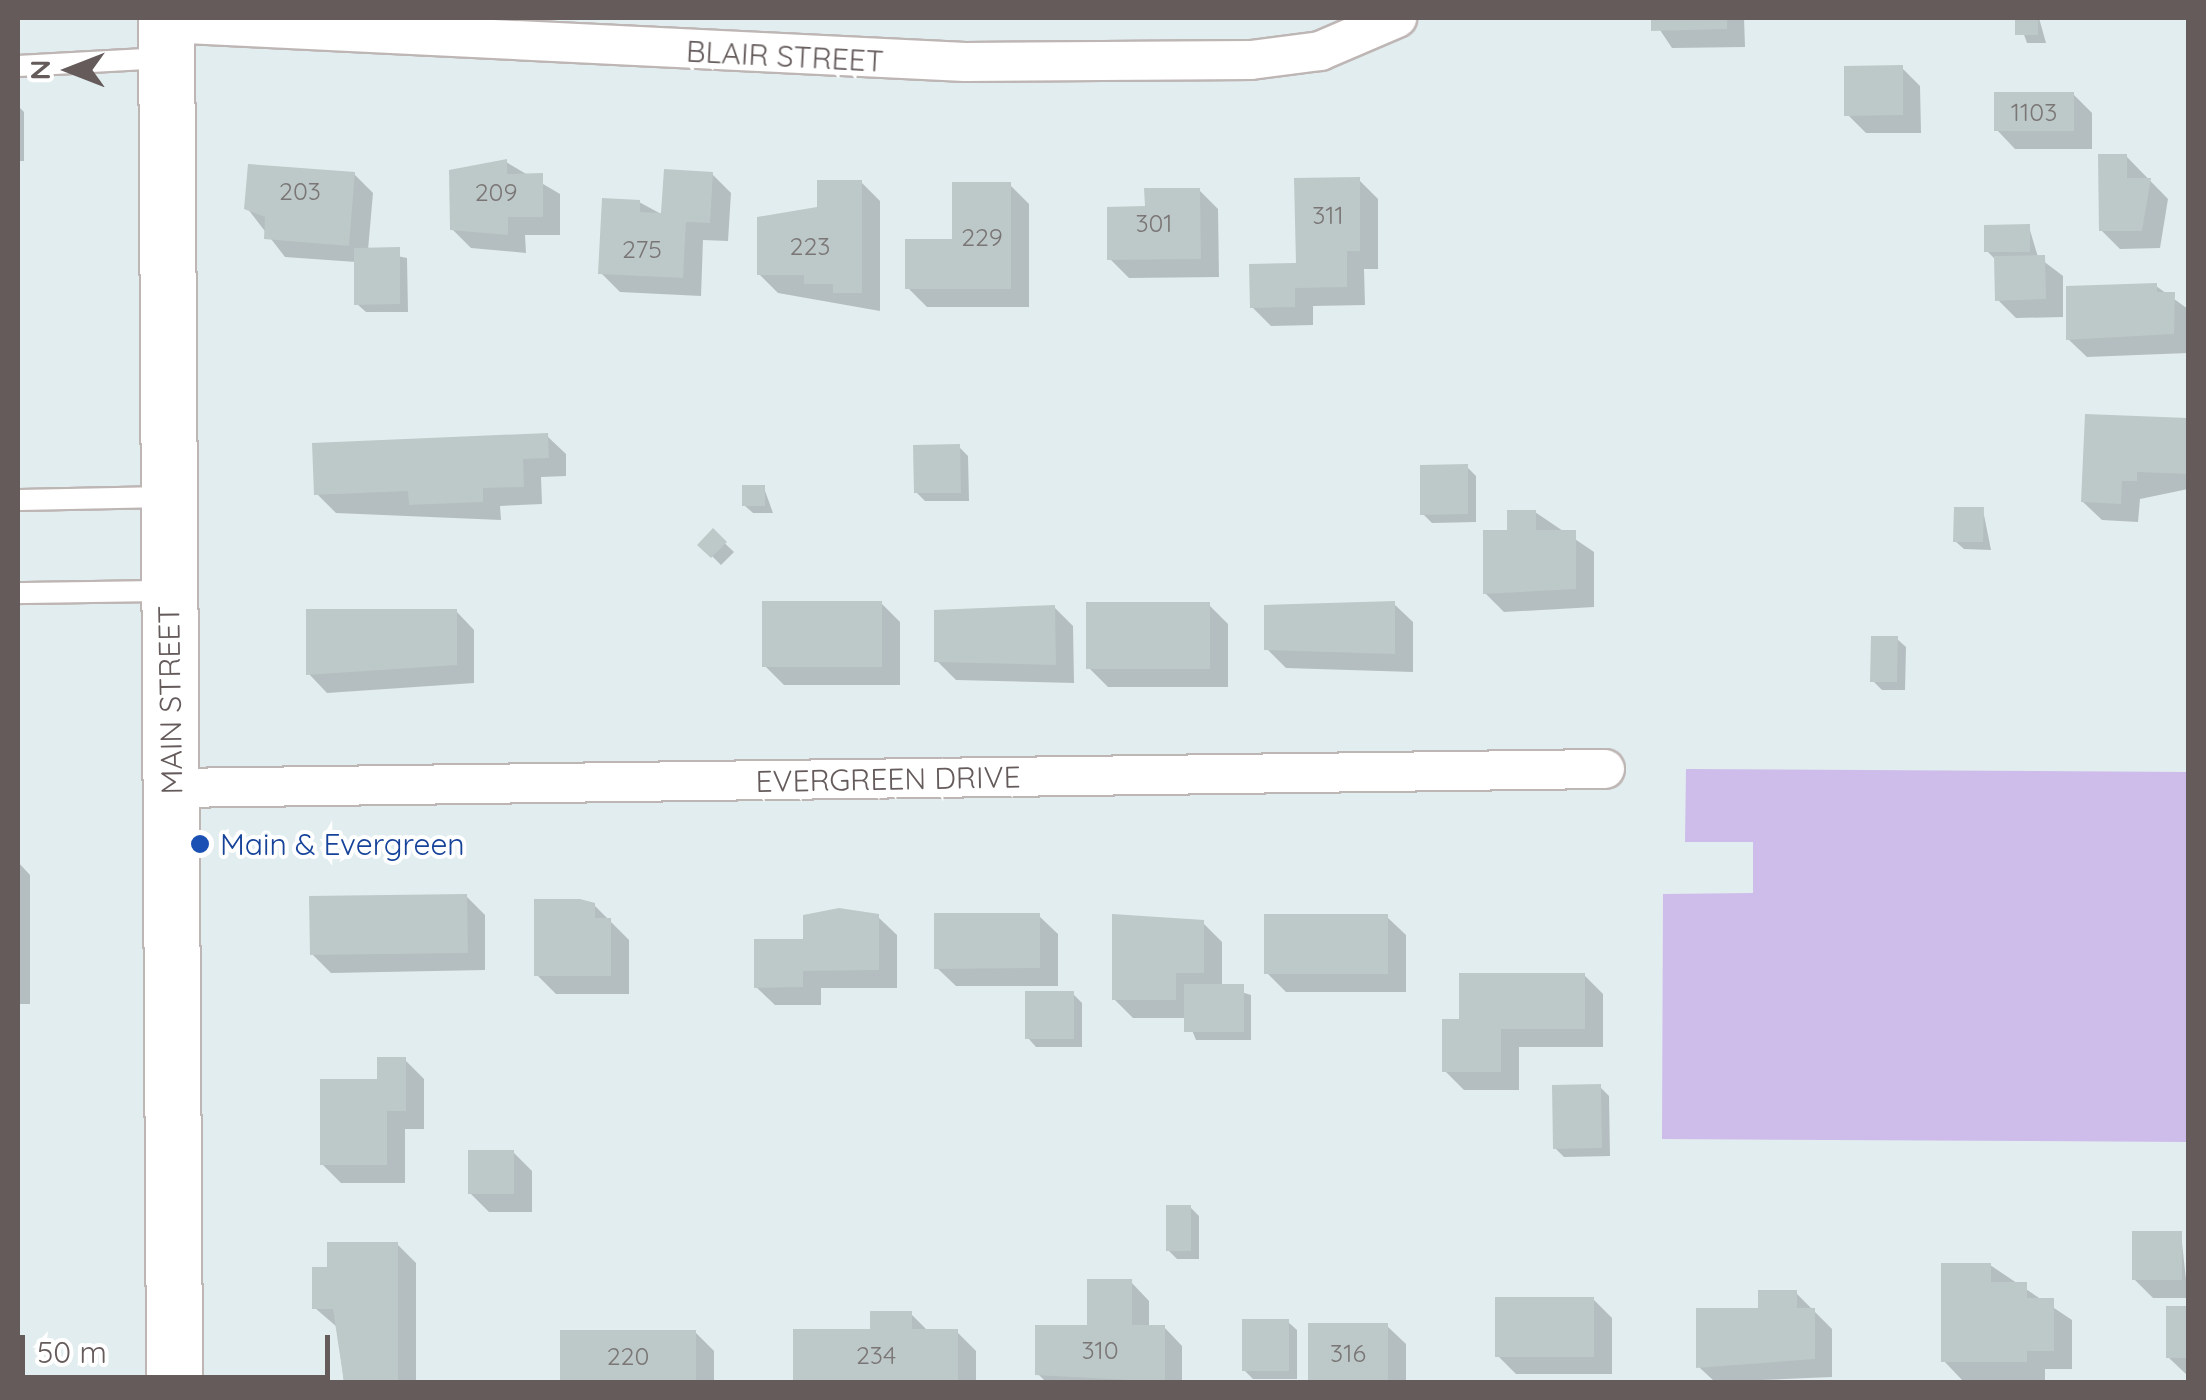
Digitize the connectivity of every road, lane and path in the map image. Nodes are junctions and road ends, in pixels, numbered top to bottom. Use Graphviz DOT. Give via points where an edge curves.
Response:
graph roads {
  1 [pos="1397,18"];
  2 [pos="166,32"];
  3 [pos="18,66"];
  4 [pos="169,497"];
  5 [pos="18,500"];
  6 [pos="169,592"];
  7 [pos="18,594"];
  8 [pos="1605,769"];
  9 [pos="172,788"];
  10 [pos="174,1382"];
  1 -- 2 [label="street, BLAIR STREET" via="1320,51 1251,60 776,60 402,28"];
  2 -- 3 [label="lane"];
  2 -- 4 [label="main road, MAIN STREET"];
  4 -- 5 [label="lane"];
  4 -- 6 [label="main road, MAIN STREET"];
  6 -- 7 [label="lane"];
  6 -- 9 [label="main road, MAIN STREET"];
  8 -- 9 [label="street, EVERGREEN DRIVE"];
  9 -- 10 [label="main road, MAIN STREET"];
}
